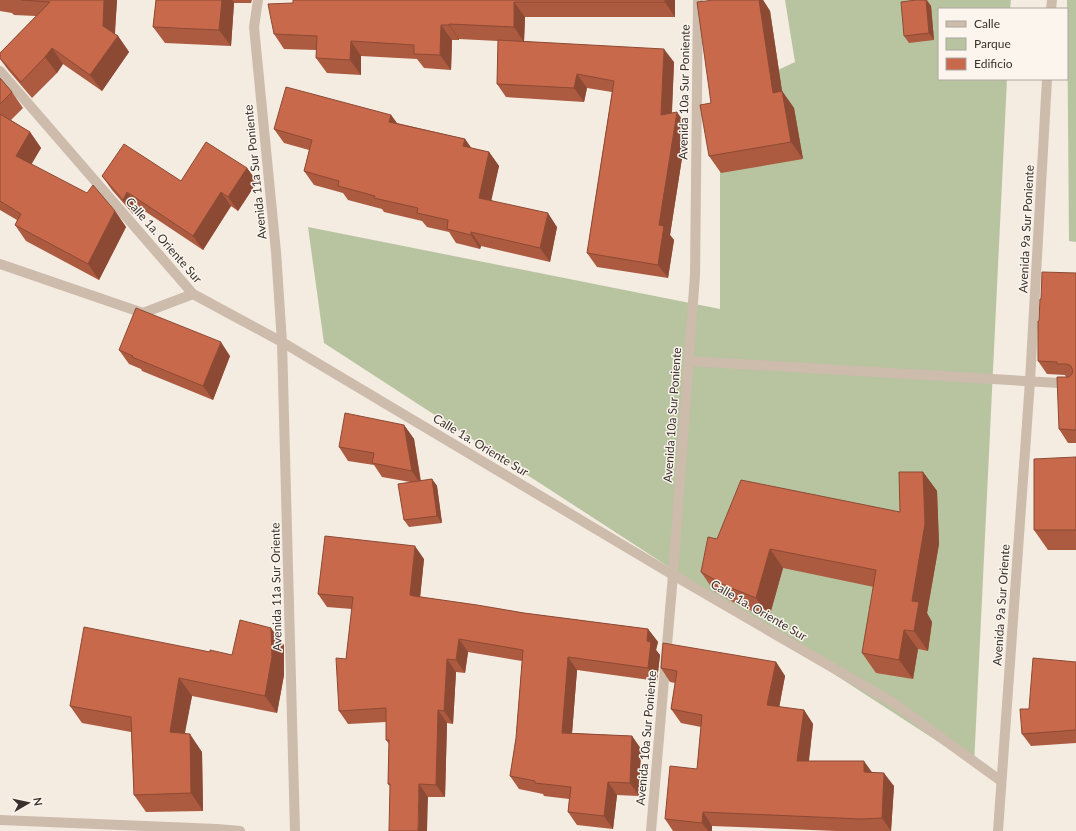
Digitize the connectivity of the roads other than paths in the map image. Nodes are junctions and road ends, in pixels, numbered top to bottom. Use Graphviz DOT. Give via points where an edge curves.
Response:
graph roads {
  1 [pos="258,0"];
  2 [pos="698,0"];
  3 [pos="0,71"];
  4 [pos="1047,80"];
  5 [pos="0,264"];
  6 [pos="193,294"];
  7 [pos="282,342"];
  8 [pos="689,361"];
  9 [pos="1030,381"];
  10 [pos="1076,384"];
  11 [pos="673,575"];
  12 [pos="1001,781"];
  13 [pos="0,820"];
  14 [pos="240,831"];
  15 [pos="295,831"];
  16 [pos="651,831"];
  17 [pos="998,831"];
  1 -- 7 [label="street, Avenida 11a Sur Poniente" via="254,27"];
  2 -- 8 [label="street, Avenida 10a Sur Poniente" via="695,275"];
  3 -- 6 [label="street, Calle 1a. Oriente Sur"];
  4 -- 9 [label="street, Avenida 9a Sur Poniente"];
  5 -- 6 [label="street" via="143,313"];
  6 -- 7 [label="street, Calle 1a. Oriente Sur"];
  7 -- 11 [label="street, Calle 1a. Oriente Sur"];
  7 -- 15 [label="street, Avenida 11a Sur Oriente"];
  8 -- 9 [label="street"];
  8 -- 11 [label="street, Avenida 10a Sur Poniente"];
  9 -- 10 [label="street"];
  9 -- 12 [label="street, Avenida 9a Sur Oriente"];
  11 -- 12 [label="street, Calle 1a. Oriente Sur" via="892,702"];
  11 -- 16 [label="street, Avenida 10a Sur Poniente"];
  12 -- 17 [label="street, Avenida 9a Sur Oriente"];
  13 -- 14 [label="street"];
}
